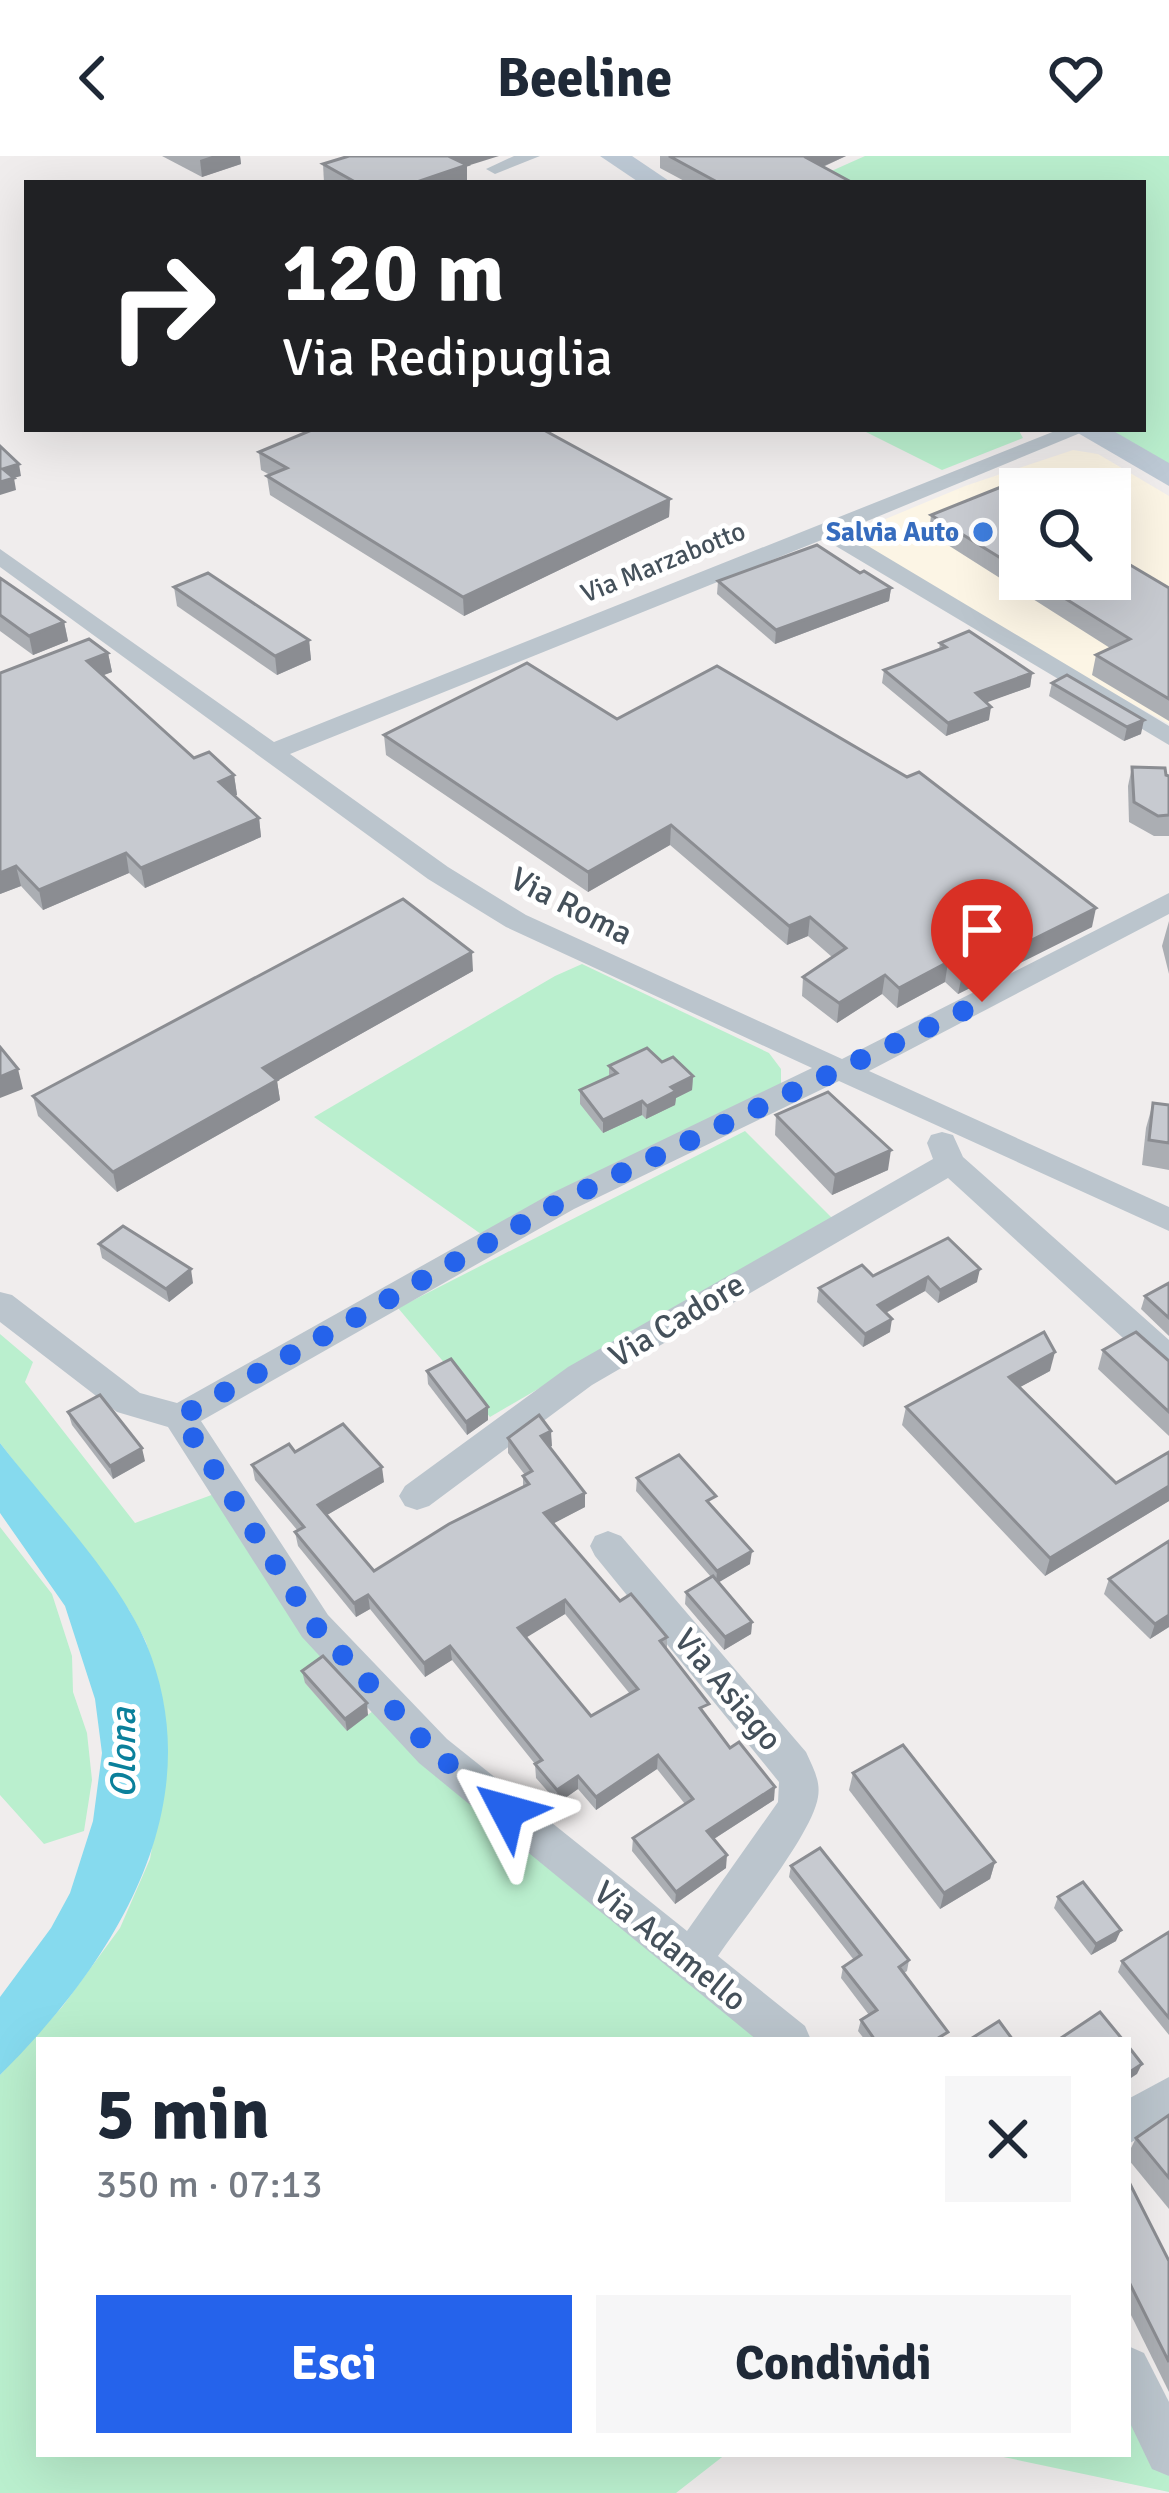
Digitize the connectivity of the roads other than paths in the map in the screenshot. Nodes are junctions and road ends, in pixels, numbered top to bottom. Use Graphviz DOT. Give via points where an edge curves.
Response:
graph roads {
  1 [pos="531,156"];
  2 [pos="613,156"];
  3 [pos="495,169"];
  4 [pos="654,180"];
  5 [pos="1075,432"];
  6 [pos="1088,432"];
  7 [pos="1169,476"];
  8 [pos="825,530"];
  9 [pos="0,556"];
  10 [pos="1169,737"];
  11 [pos="270,753"];
  12 [pos="1169,902"];
  13 [pos="838,1070"];
  14 [pos="929,1112"];
  15 [pos="950,1163"];
  16 [pos="1169,1220"];
  17 [pos="0,1304"];
  18 [pos="1169,1360"];
  19 [pos="180,1417"];
  20 [pos="417,1496"];
  21 [pos="608,1546"];
  22 [pos="691,1961"];
  23 [pos="786,2037"];
  24 [pos="1169,2098"];
  25 [pos="1131,2121"];
  26 [pos="1131,2375"];
  27 [pos="1169,2452"];
  1 -- 3 [label="street"];
  2 -- 4 [label="street"];
  5 -- 8 [label="street, Via Marzabotto"];
  6 -- 7 [label="street"];
  8 -- 10 [label="street"];
  8 -- 11 [label="street, Via Marzabotto"];
  9 -- 11 [label="street, Via Roma" via="101,642"];
  11 -- 13 [label="street, Via Roma" via="516,921"];
  12 -- 13 [label="street"];
  13 -- 14 [label="street, Via Roma"];
  13 -- 19 [label="street" via="562,1201"];
  14 -- 15 [label="street"];
  14 -- 16 [label="street, Via Roma"];
  15 -- 18 [label="street"];
  15 -- 20 [label="street, Via Cadore" via="580,1376"];
  17 -- 19 [label="street" via="129,1403"];
  19 -- 22 [label="street, Via Adamello" via="315,1626 433,1751"];
  21 -- 22 [label="street, Via Asiago" via="800,1780 794,1811"];
  22 -- 23 [label="street, Via Adamello"];
  24 -- 25 [label="street"];
  26 -- 27 [label="street"];
}
